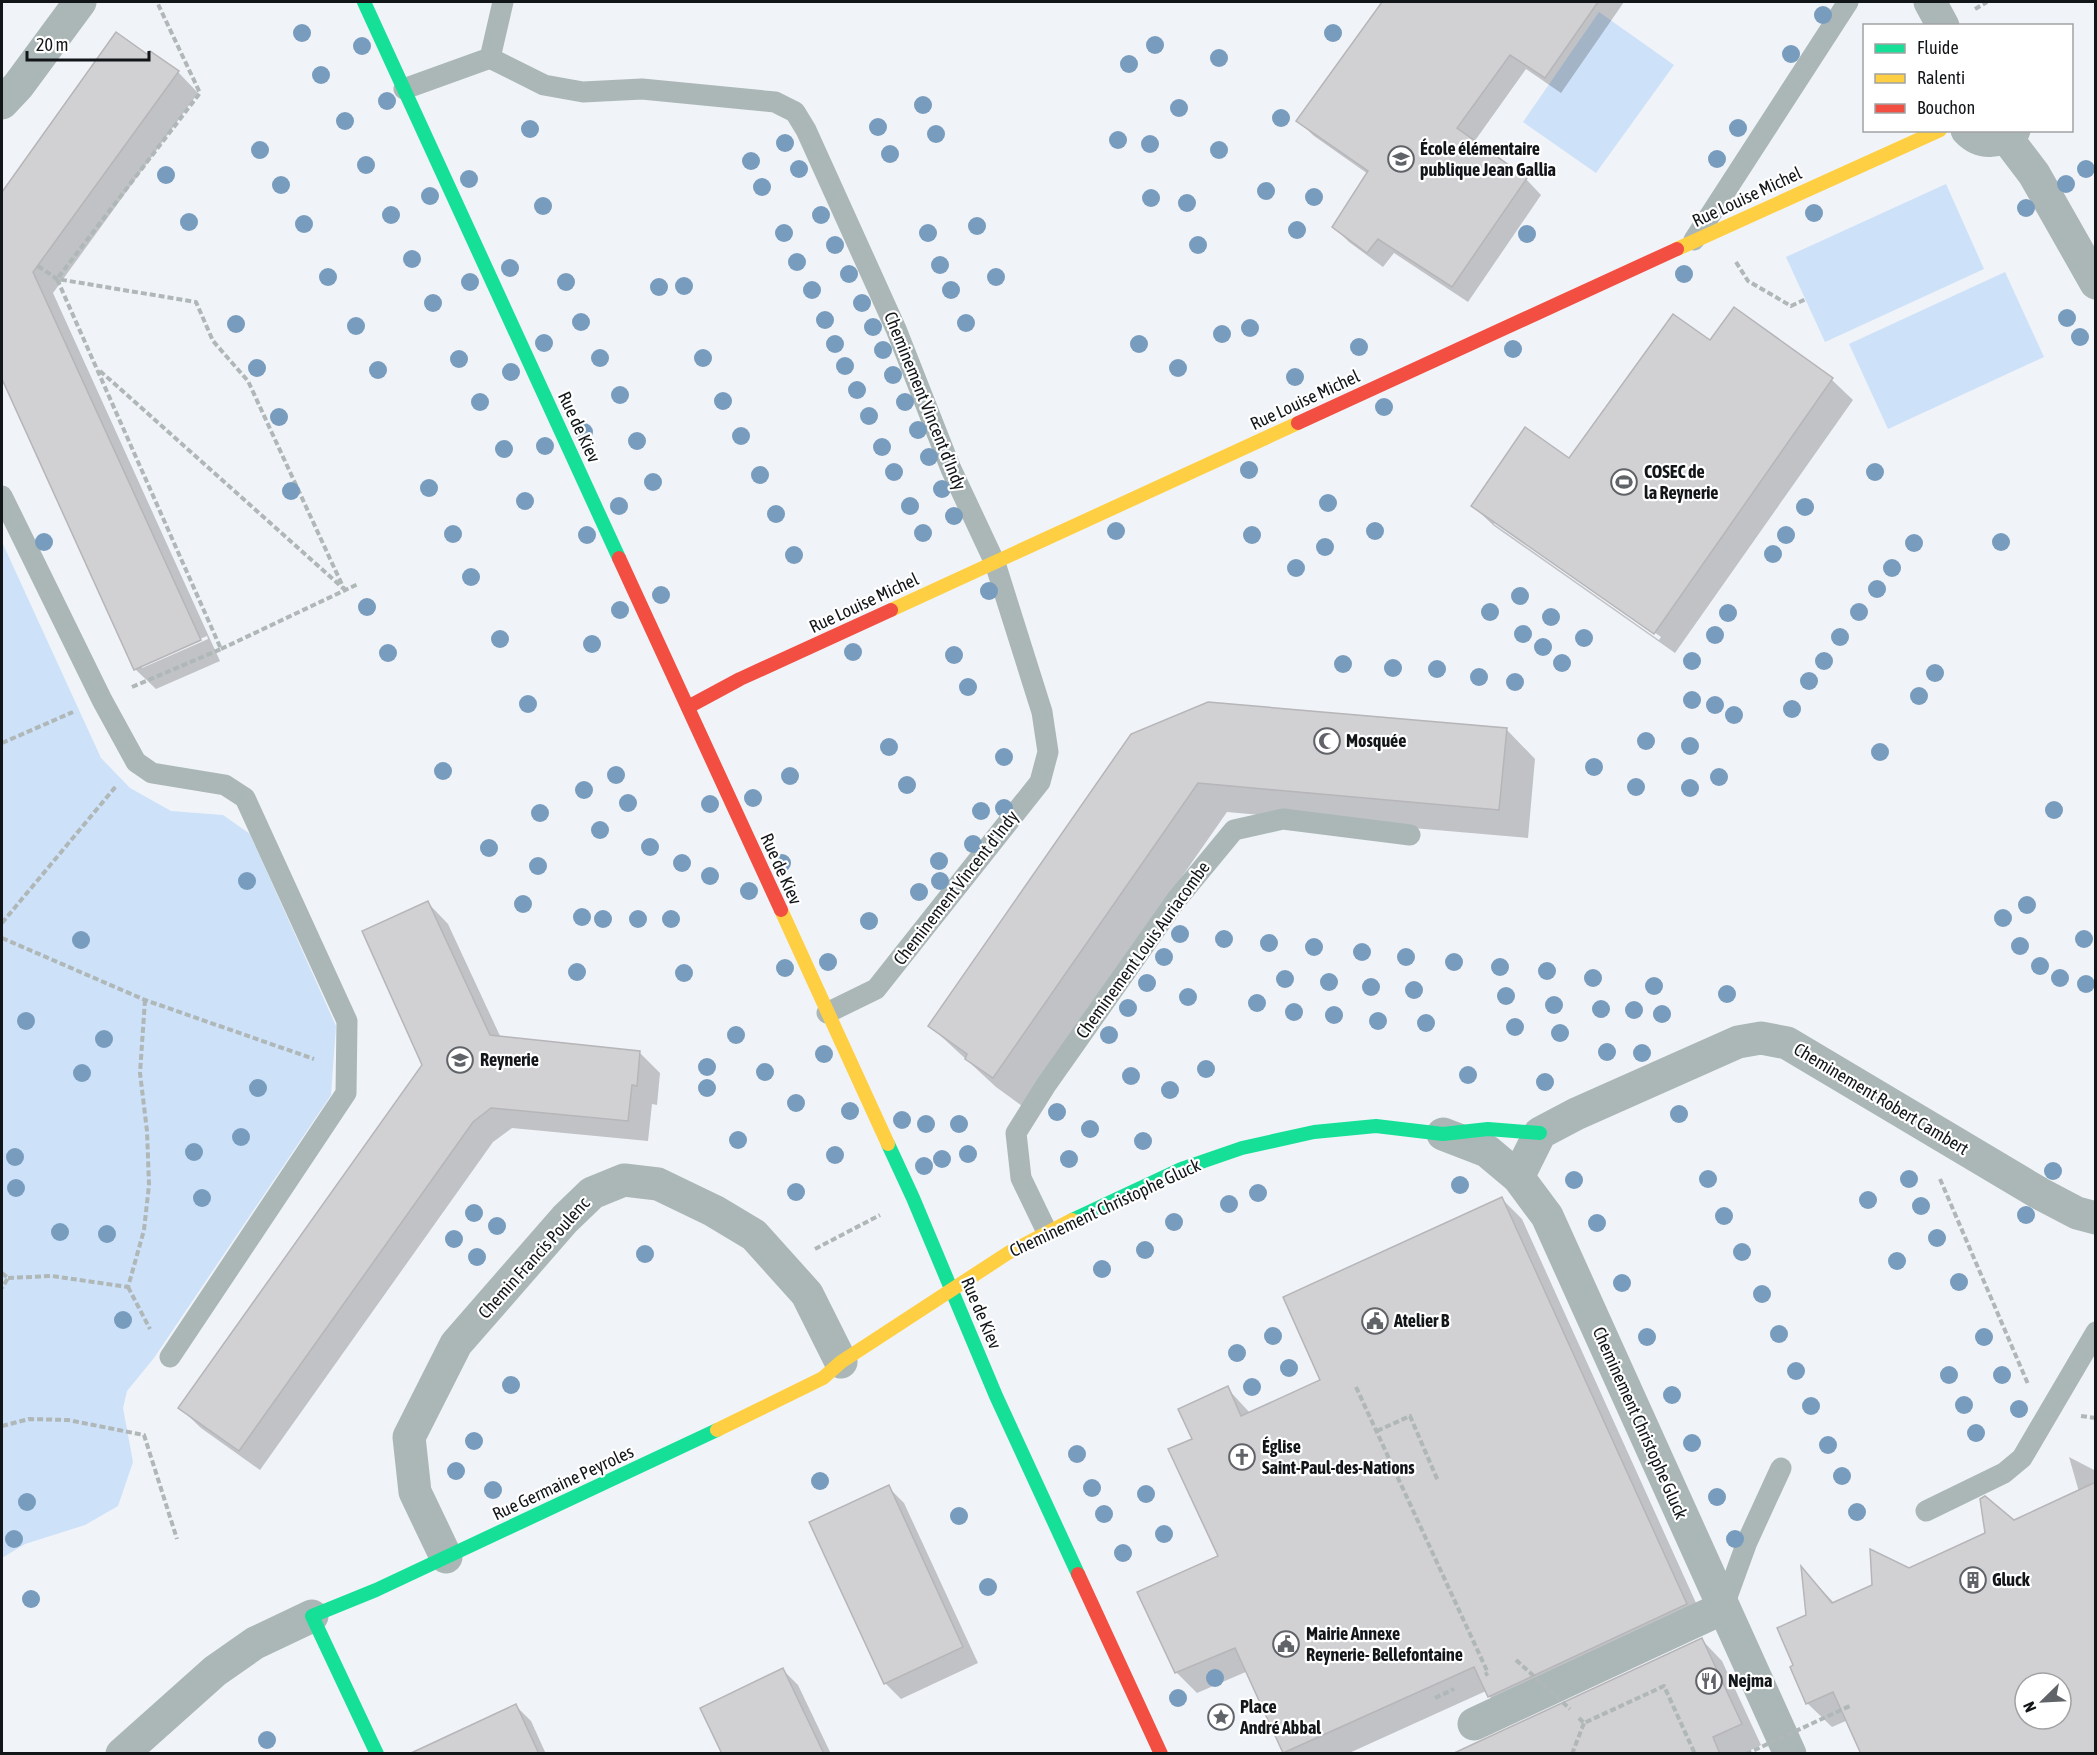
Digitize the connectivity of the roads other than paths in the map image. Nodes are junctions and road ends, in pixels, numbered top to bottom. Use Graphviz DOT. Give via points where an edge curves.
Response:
graph roads {
  1 [pos="80,2"];
  2 [pos="364,2"];
  3 [pos="503,2"];
  4 [pos="1848,2"];
  5 [pos="1929,2"];
  6 [pos="1942,24"];
  7 [pos="490,58"];
  8 [pos="404,89"];
  9 [pos="2,103"];
  10 [pos="1935,132"];
  11 [pos="1969,132"];
  12 [pos="2010,134"];
  13 [pos="1692,243"];
  14 [pos="2096,283"];
  15 [pos="2,496"];
  16 [pos="995,562"];
  17 [pos="688,707"];
  18 [pos="1410,835"];
  19 [pos="827,1013"];
  20 [pos="1540,1133"];
  21 [pos="1443,1134"];
  22 [pos="1518,1177"];
  23 [pos="2096,1218"];
  24 [pos="1047,1232"];
  25 [pos="952,1290"];
  26 [pos="2096,1332"];
  27 [pos="170,1357"];
  28 [pos="840,1362"];
  29 [pos="1781,1468"];
  30 [pos="1926,1511"];
  31 [pos="446,1557"];
  32 [pos="1724,1608"];
  33 [pos="312,1616"];
  34 [pos="1474,1724"];
  35 [pos="122,1754"];
  36 [pos="377,1754"];
  37 [pos="1161,1754"];
  38 [pos="1790,1754"];
  1 -- 9 [label="street"];
  2 -- 8 [label="street, Rue de Kiev"];
  3 -- 7 [label="lane"];
  4 -- 13 [label="lane"];
  5 -- 6 [label="street"];
  7 -- 8 [label="lane"];
  7 -- 16 [label="lane, Cheminement Vincent d'Indy" via="544,85 583,92 664,91 775,102 795,112 896,329 951,469"];
  8 -- 17 [label="street, Rue de Kiev"];
  10 -- 13 [label="street, Rue Louise Michel"];
  11 -- 12 [label="street" via="1990,141"];
  12 -- 14 [label="street"];
  13 -- 16 [label="street, Rue Louise Michel"];
  15 -- 27 [label="lane" via="136,762 152,773 225,785 245,798 347,1021 346,1093"];
  16 -- 17 [label="street, Rue Louise Michel"];
  16 -- 19 [label="lane, Cheminement Vincent d'Indy" via="1042,712 1048,752 1040,782 876,989"];
  17 -- 19 [label="street, Rue de Kiev"];
  18 -- 24 [label="lane, Cheminement Louis Auriacombe" via="1283,819 1234,830 1177,899 1016,1133 1021,1178"];
  19 -- 25 [label="street, Rue de Kiev"];
  20 -- 21 [label="street, Cheminement Christophe Gluck" via="1488,1129"];
  20 -- 22 [label="street"];
  20 -- 23 [label="street, Cheminement Robert Cambert" via="1738,1042 1761,1038 1787,1043 2040,1193 2077,1213"];
  21 -- 22 [label="street, Cheminement Christophe Gluck" via="1487,1151"];
  21 -- 24 [label="street, Cheminement Christophe Gluck" via="1376,1126 1314,1132 1242,1148 1181,1168"];
  22 -- 32 [label="street, Cheminement Christophe Gluck" via="1547,1216"];
  24 -- 25 [label="street, Cheminement Christophe Gluck"];
  25 -- 28 [label="street, Rue Germaine Peyroles"];
  25 -- 37 [label="street, Rue de Kiev" via="996,1396"];
  26 -- 30 [label="lane" via="2022,1458 2004,1473"];
  28 -- 31 [label="street, Rue Germaine Peyroles" via="823,1378"];
  28 -- 31 [label="street, Chemin Francis Poulenc" via="807,1294 754,1235 657,1184 624,1180 592,1193 456,1344 409,1437 416,1492"];
  29 -- 32 [label="lane" via="1747,1542"];
  31 -- 33 [label="street, Rue Germaine Peyroles"];
  32 -- 34 [label="street"];
  32 -- 38 [label="street, Cheminement Christophe Gluck"];
  33 -- 35 [label="street" via="255,1643 214,1671"];
  33 -- 36 [label="street"];
}
